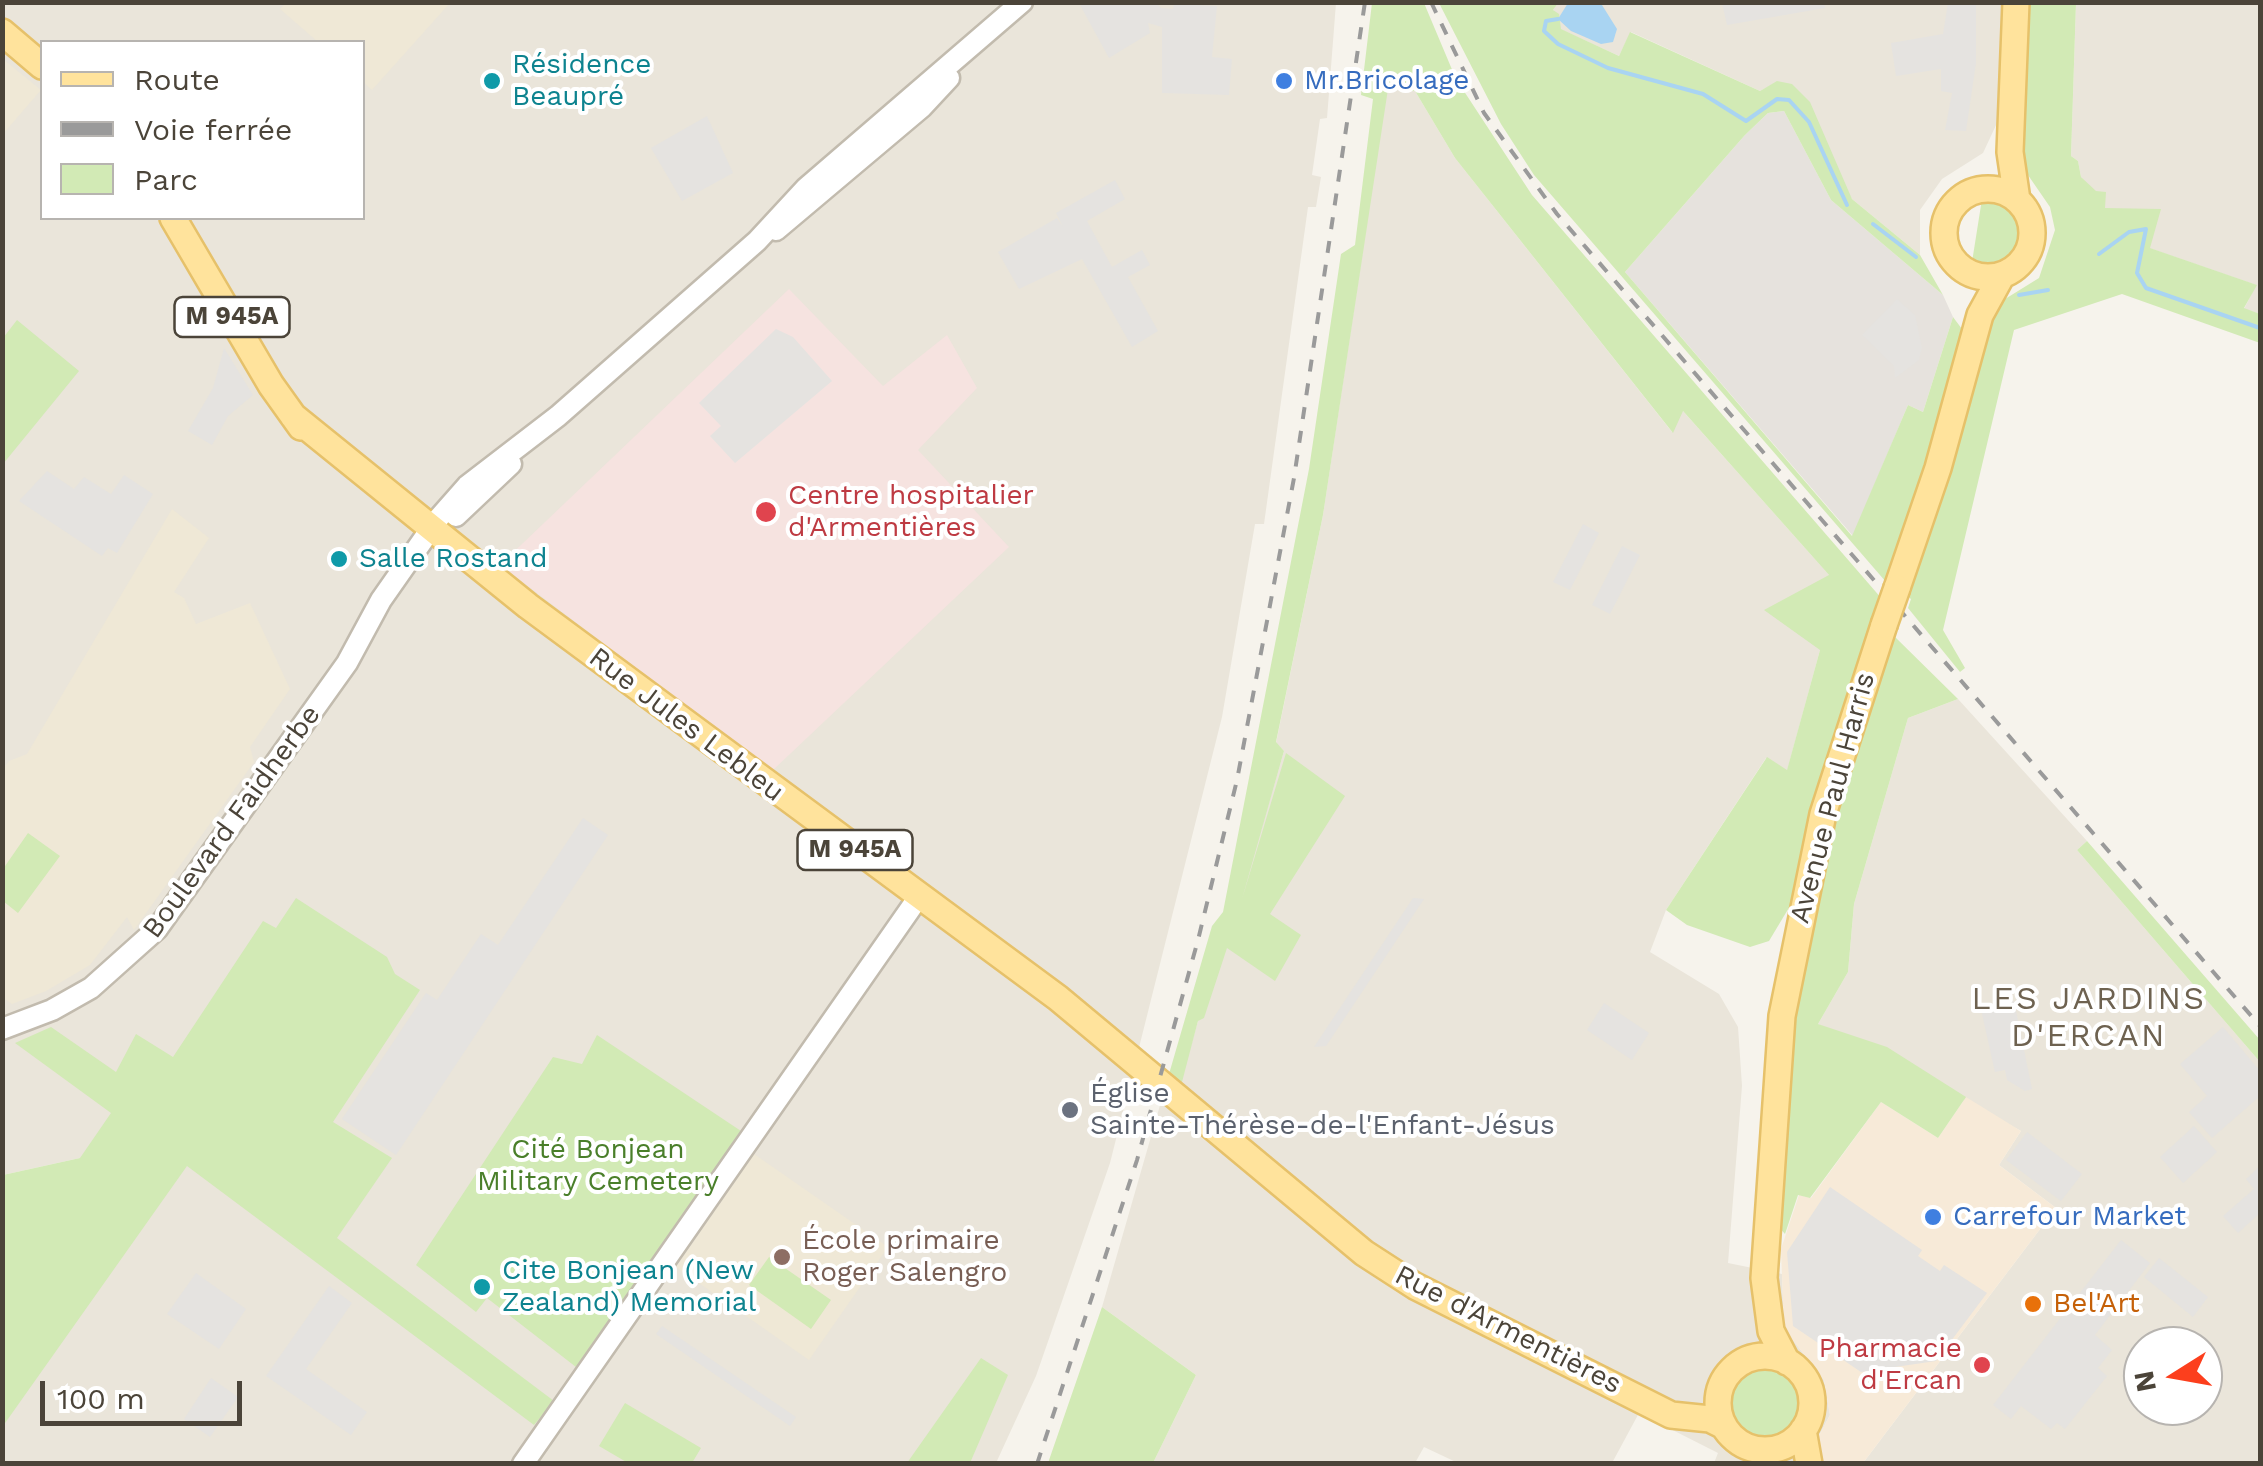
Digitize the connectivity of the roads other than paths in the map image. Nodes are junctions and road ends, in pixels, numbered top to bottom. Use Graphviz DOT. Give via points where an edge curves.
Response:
graph roads {
  1 [pos="1022,2"];
  2 [pos="1038,2"];
  3 [pos="2016,2"];
  4 [pos="2,32"];
  5 [pos="40,64"];
  6 [pos="2010,115"];
  7 [pos="1980,190"];
  8 [pos="2017,200"];
  9 [pos="174,220"];
  10 [pos="757,242"];
  11 [pos="1968,272"];
  12 [pos="2002,275"];
  13 [pos="1970,346"];
  14 [pos="434,535"];
  15 [pos="920,896"];
  16 [pos="2,1029"];
  17 [pos="1178,1099"];
  18 [pos="1764,1264"];
  19 [pos="1742,1362"];
  20 [pos="1786,1362"];
  21 [pos="1721,1386"];
  22 [pos="1654,1404"];
  23 [pos="1724,1426"];
  24 [pos="1803,1430"];
  25 [pos="1766,1450"];
  26 [pos="524,1464"];
  27 [pos="1790,1464"];
  28 [pos="1809,1464"];
  1 -- 10 [label="street, Boulevard Faidherbe" via="806,188"];
  2 -- 10 [label="street, Boulevard Faidherbe" via="802,212"];
  3 -- 6 [label="main road, Avenue Paul Harris"];
  4 -- 5 [label="main road"];
  6 -- 7 [label="main road, Avenue Paul Harris" via="1995,167"];
  6 -- 8 [label="main road, Avenue Paul Harris"];
  7 -- 8 [label="main road"];
  7 -- 11 [label="main road, Avenue Paul Harris" via="1959,200 1945,227 1949,253"];
  8 -- 12 [label="main road, Avenue Paul Harris" via="2030,219 2031,241 2020,264"];
  9 -- 14 [label="main road, Rue Jules Lebleu / M 945A" via="292,416"];
  10 -- 14 [label="street, Boulevard Faidherbe"];
  11 -- 12 [label="main road"];
  11 -- 13 [label="main road, Avenue Paul Harris" via="1974,299"];
  12 -- 13 [label="main road, Avenue Paul Harris"];
  13 -- 18 [label="main road, Avenue Paul Harris, bridge" via="1944,448 1835,768 1798,920 1777,1064"];
  14 -- 15 [label="main road, Rue Jules Lebleu / M 945A"];
  14 -- 16 [label="street, Boulevard Faidherbe" via="367,621 347,663 146,942 76,997"];
  15 -- 17 [label="main road, Rue Jules Lebleu / M 945A" via="1058,998"];
  15 -- 26 [label="street"];
  17 -- 22 [label="main road, Rue d'Armentières / M 945A" via="1405,1281"];
  18 -- 19 [label="main road, Avenue Paul Harris" via="1755,1336"];
  18 -- 20 [label="main road, Avenue Paul Harris" via="1771,1331"];
  19 -- 20 [label="main road" via="1761,1356"];
  19 -- 21 [label="main road"];
  20 -- 24 [label="main road" via="1810,1392"];
  21 -- 22 [label="main road, Rue d'Armentières" via="1690,1406"];
  21 -- 23 [label="main road"];
  22 -- 23 [label="main road, Rue d'Armentières / M 945A" via="1675,1417"];
  23 -- 25 [label="main road" via="1743,1445"];
  24 -- 25 [label="main road" via="1790,1443"];
  24 -- 28 [label="main road"];
  25 -- 27 [label="main road"];
}
